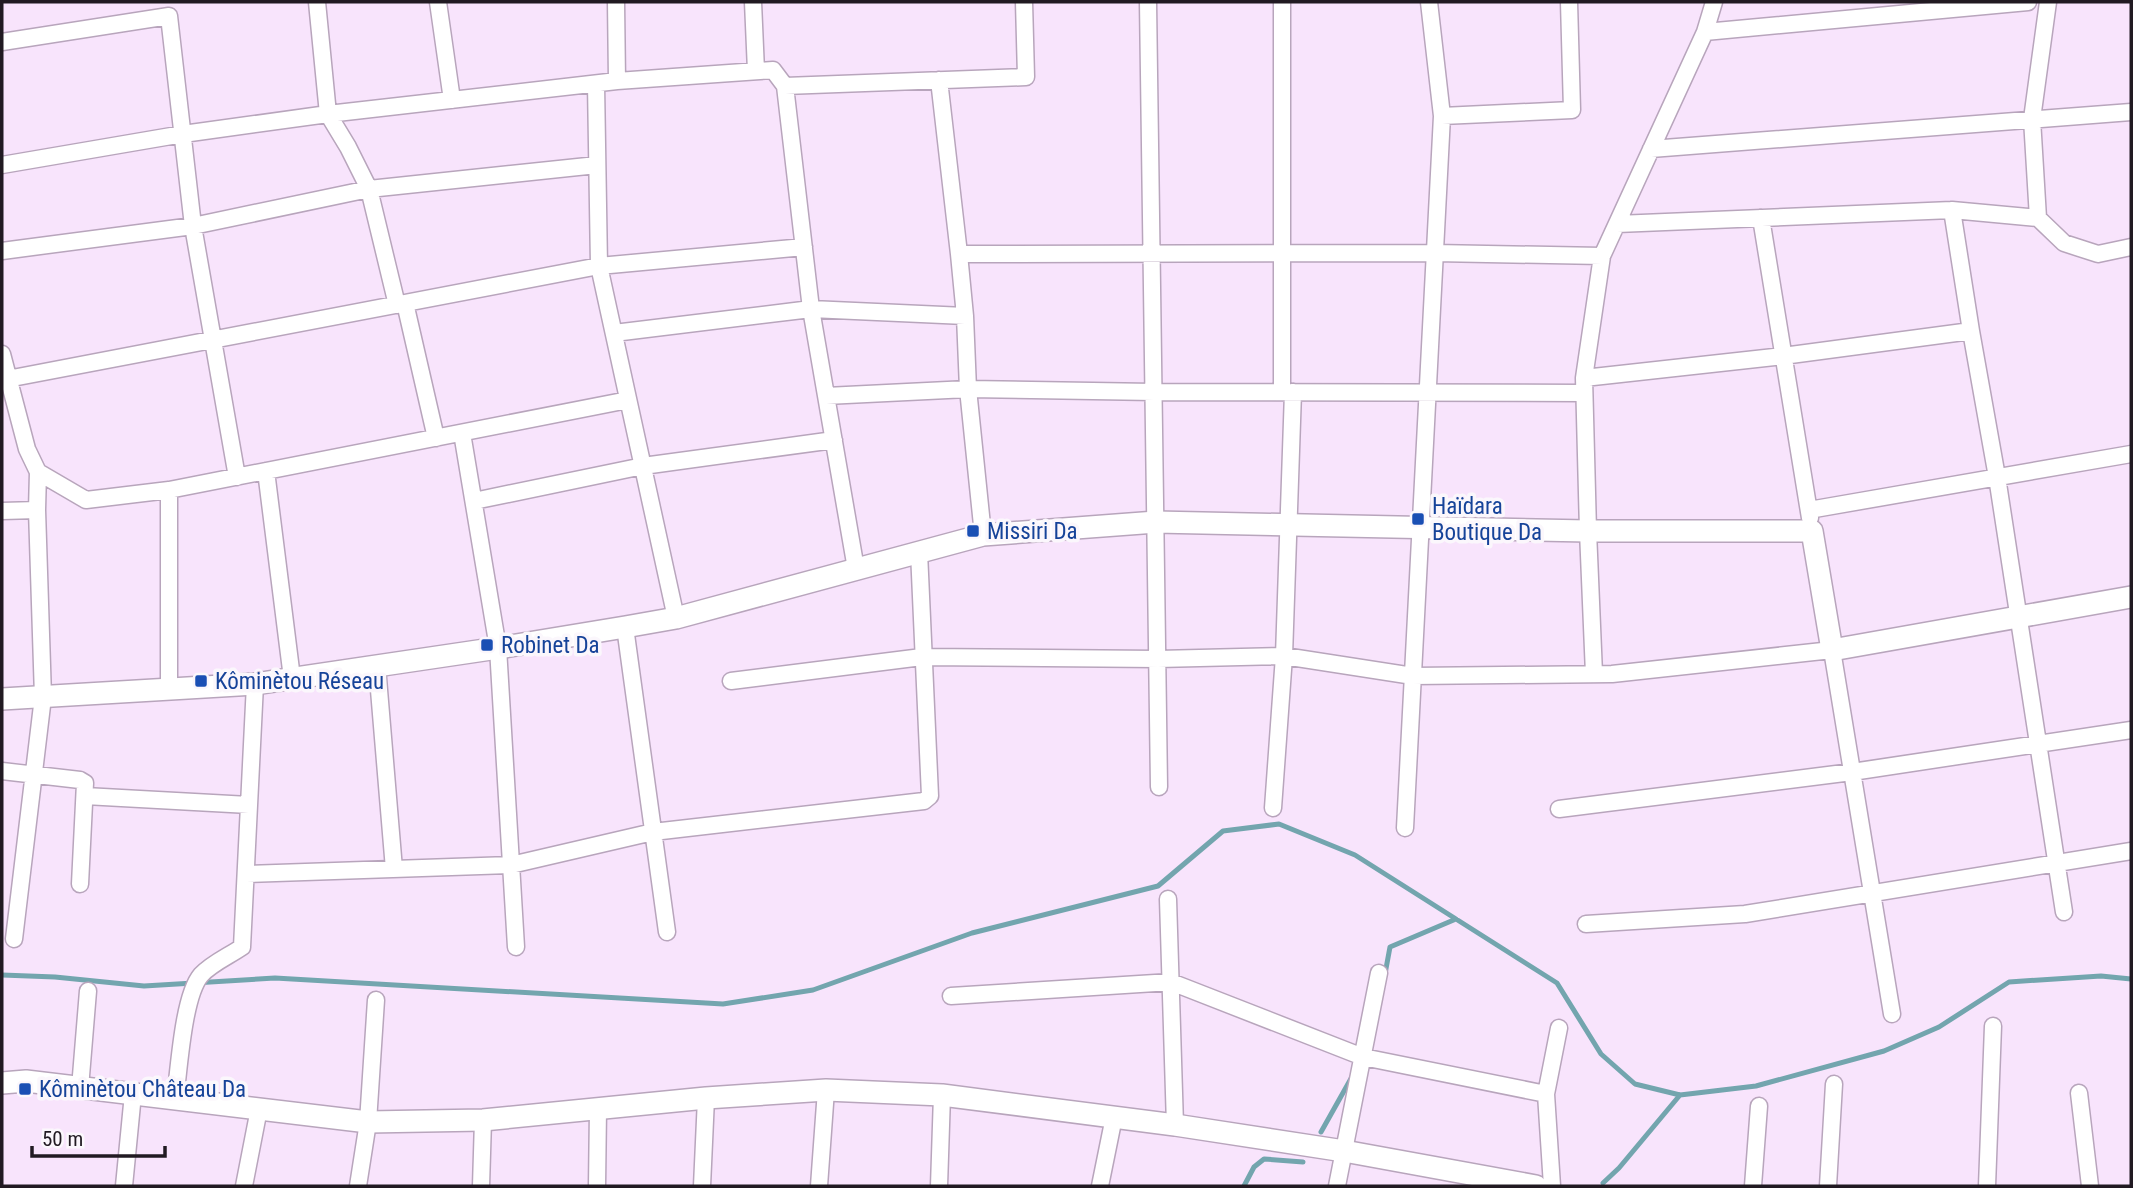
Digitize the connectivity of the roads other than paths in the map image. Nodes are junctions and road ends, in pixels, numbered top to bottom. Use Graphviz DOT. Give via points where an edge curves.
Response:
graph roads {
  1 [pos="317,2"];
  2 [pos="439,2"];
  3 [pos="617,2"];
  4 [pos="752,2"];
  5 [pos="1024,2"];
  6 [pos="1148,2"];
  7 [pos="1282,2"];
  8 [pos="1429,2"];
  9 [pos="1569,2"];
  10 [pos="1714,2"];
  11 [pos="2028,2"];
  12 [pos="2048,2"];
  13 [pos="1856,10"];
  14 [pos="1705,32"];
  15 [pos="2,42"];
  16 [pos="755,71"];
  17 [pos="939,80"];
  18 [pos="617,81"];
  19 [pos="596,84"];
  20 [pos="785,86"];
  21 [pos="452,100"];
  22 [pos="2131,111"];
  23 [pos="328,114"];
  24 [pos="1442,116"];
  25 [pos="2032,118"];
  26 [pos="183,134"];
  27 [pos="1651,149"];
  28 [pos="2,165"];
  29 [pos="597,165"];
  30 [pos="369,189"];
  31 [pos="1952,210"];
  32 [pos="1760,218"];
  33 [pos="2038,218"];
  34 [pos="1617,224"];
  35 [pos="193,226"];
  36 [pos="804,247"];
  37 [pos="2131,247"];
  38 [pos="2,251"];
  39 [pos="1435,253"];
  40 [pos="960,254"];
  41 [pos="1152,254"];
  42 [pos="1282,254"];
  43 [pos="1602,256"];
  44 [pos="599,265"];
  45 [pos="401,304"];
  46 [pos="811,309"];
  47 [pos="965,316"];
  48 [pos="1971,331"];
  49 [pos="614,333"];
  50 [pos="213,340"];
  51 [pos="2,354"];
  52 [pos="1783,356"];
  53 [pos="5,380"];
  54 [pos="1584,385"];
  55 [pos="968,389"];
  56 [pos="1154,392"];
  57 [pos="1287,392"];
  58 [pos="1428,392"];
  59 [pos="826,396"];
  60 [pos="628,400"];
  61 [pos="463,432"];
  62 [pos="436,438"];
  63 [pos="834,440"];
  64 [pos="2131,454"];
  65 [pos="643,466"];
  66 [pos="266,471"];
  67 [pos="38,472"];
  68 [pos="237,477"];
  69 [pos="1997,477"];
  70 [pos="169,490"];
  71 [pos="474,502"];
  72 [pos="37,510"];
  73 [pos="2,511"];
  74 [pos="1810,520"];
  75 [pos="1156,522"];
  76 [pos="1289,525"];
  77 [pos="1421,527"];
  78 [pos="1588,531"];
  79 [pos="983,535"];
  80 [pos="919,552"];
  81 [pos="856,569"];
  82 [pos="2131,597"];
  83 [pos="676,618"];
  84 [pos="2018,618"];
  85 [pos="625,627"];
  86 [pos="498,648"];
  87 [pos="1832,650"];
  88 [pos="1284,656"];
  89 [pos="922,657"];
  90 [pos="1158,659"];
  91 [pos="377,666"];
  92 [pos="1594,674"];
  93 [pos="1413,676"];
  94 [pos="292,678"];
  95 [pos="731,681"];
  96 [pos="255,684"];
  97 [pos="169,689"];
  98 [pos="43,697"];
  99 [pos="2,699"];
  100 [pos="2131,730"];
  101 [pos="2037,744"];
  102 [pos="2,771"];
  103 [pos="1852,772"];
  104 [pos="33,773"];
  105 [pos="1159,788"];
  106 [pos="85,796"];
  107 [pos="249,805"];
  108 [pos="1273,808"];
  109 [pos="1559,809"];
  110 [pos="1405,828"];
  111 [pos="653,832"];
  112 [pos="2131,851"];
  113 [pos="2056,864"];
  114 [pos="511,865"];
  115 [pos="394,869"];
  116 [pos="246,874"];
  117 [pos="80,884"];
  118 [pos="1872,893"];
  119 [pos="1168,900"];
  120 [pos="2064,912"];
  121 [pos="1586,924"];
  122 [pos="667,932"];
  123 [pos="14,939"];
  124 [pos="516,947"];
  125 [pos="1379,973"];
  126 [pos="1171,982"];
  127 [pos="88,991"];
  128 [pos="951,996"];
  129 [pos="376,1000"];
  130 [pos="1892,1014"];
  131 [pos="1993,1026"];
  132 [pos="1559,1028"];
  133 [pos="1363,1057"];
  134 [pos="2,1083"];
  135 [pos="1834,1084"];
  136 [pos="80,1088"];
  137 [pos="826,1090"];
  138 [pos="2080,1093"];
  139 [pos="132,1094"];
  140 [pos="1546,1094"];
  141 [pos="942,1095"];
  142 [pos="706,1098"];
  143 [pos="176,1099"];
  144 [pos="1759,1106"];
  145 [pos="259,1109"];
  146 [pos="598,1109"];
  147 [pos="1114,1117"];
  148 [pos="482,1120"];
  149 [pos="368,1122"];
  150 [pos="1175,1125"];
  151 [pos="1344,1151"];
  152 [pos="124,1186"];
  153 [pos="244,1186"];
  154 [pos="358,1186"];
  155 [pos="481,1186"];
  156 [pos="597,1186"];
  157 [pos="702,1186"];
  158 [pos="819,1186"];
  159 [pos="939,1186"];
  160 [pos="1100,1186"];
  161 [pos="1337,1186"];
  162 [pos="1536,1186"];
  163 [pos="1552,1186"];
  164 [pos="1753,1186"];
  165 [pos="1828,1186"];
  166 [pos="1987,1186"];
  167 [pos="2090,1186"];
  1 -- 23 [label="street"];
  2 -- 21 [label="street"];
  3 -- 18 [label="street"];
  4 -- 16 [label="street"];
  5 -- 17 [label="street" via="1026,77"];
  6 -- 41 [label="street"];
  7 -- 42 [label="street"];
  8 -- 24 [label="street"];
  9 -- 24 [label="street" via="1572,110"];
  10 -- 14 [label="street"];
  11 -- 13 [label="street"];
  12 -- 25 [label="street"];
  13 -- 14 [label="street"];
  14 -- 27 [label="street"];
  15 -- 26 [label="street" via="169,16"];
  16 -- 18 [label="street"];
  16 -- 20 [label="street" via="774,70"];
  17 -- 20 [label="street"];
  17 -- 40 [label="street"];
  18 -- 19 [label="street"];
  19 -- 21 [label="street"];
  19 -- 29 [label="street"];
  20 -- 36 [label="street"];
  21 -- 23 [label="street"];
  22 -- 25 [label="street"];
  23 -- 26 [label="street"];
  23 -- 30 [label="street"];
  24 -- 39 [label="street"];
  25 -- 27 [label="street"];
  25 -- 33 [label="street"];
  26 -- 28 [label="street"];
  26 -- 35 [label="street"];
  27 -- 34 [label="street"];
  29 -- 30 [label="street"];
  29 -- 44 [label="street"];
  30 -- 35 [label="street"];
  30 -- 45 [label="street"];
  31 -- 32 [label="street"];
  31 -- 33 [label="street"];
  31 -- 48 [label="street"];
  32 -- 34 [label="street"];
  32 -- 52 [label="street"];
  33 -- 37 [label="street" via="2064,243 2098,254"];
  34 -- 43 [label="street"];
  35 -- 38 [label="street"];
  35 -- 50 [label="street"];
  36 -- 44 [label="street"];
  36 -- 46 [label="street"];
  39 -- 42 [label="street"];
  39 -- 43 [label="street"];
  39 -- 58 [label="street"];
  40 -- 41 [label="street"];
  40 -- 47 [label="street"];
  41 -- 42 [label="street"];
  41 -- 56 [label="street"];
  42 -- 57 [label="street"];
  43 -- 54 [label="street"];
  44 -- 45 [label="street"];
  44 -- 49 [label="street"];
  45 -- 50 [label="street"];
  45 -- 62 [label="street"];
  46 -- 47 [label="street"];
  46 -- 49 [label="street"];
  46 -- 59 [label="street"];
  47 -- 55 [label="street"];
  48 -- 52 [label="street"];
  48 -- 69 [label="street"];
  49 -- 60 [label="street"];
  50 -- 53 [label="street"];
  50 -- 68 [label="street"];
  51 -- 53 [label="street"];
  52 -- 54 [label="street"];
  52 -- 74 [label="street"];
  53 -- 67 [label="street"];
  54 -- 58 [label="street"];
  54 -- 78 [label="street"];
  55 -- 56 [label="street"];
  55 -- 59 [label="street"];
  55 -- 79 [label="street"];
  56 -- 57 [label="street"];
  56 -- 75 [label="street"];
  57 -- 58 [label="street"];
  57 -- 76 [label="street"];
  58 -- 77 [label="street"];
  59 -- 63 [label="street"];
  60 -- 61 [label="street"];
  60 -- 65 [label="street"];
  61 -- 62 [label="street"];
  61 -- 71 [label="street"];
  62 -- 66 [label="street"];
  63 -- 65 [label="street"];
  63 -- 81 [label="street"];
  64 -- 69 [label="street"];
  65 -- 71 [label="street"];
  65 -- 83 [label="street"];
  66 -- 68 [label="street"];
  66 -- 94 [label="street"];
  67 -- 70 [label="street" via="86,500"];
  67 -- 72 [label="street"];
  68 -- 70 [label="street"];
  69 -- 74 [label="street"];
  69 -- 84 [label="street"];
  70 -- 97 [label="street"];
  71 -- 86 [label="street"];
  72 -- 73 [label="street"];
  72 -- 98 [label="street"];
  74 -- 78 [label="street"];
  74 -- 87 [label="street"];
  75 -- 76 [label="street"];
  75 -- 79 [label="street"];
  75 -- 90 [label="street"];
  76 -- 77 [label="street"];
  76 -- 88 [label="street"];
  77 -- 78 [label="street"];
  77 -- 93 [label="street"];
  78 -- 92 [label="street"];
  79 -- 80 [label="street"];
  80 -- 81 [label="street"];
  80 -- 89 [label="street"];
  81 -- 83 [label="street"];
  82 -- 84 [label="street"];
  83 -- 85 [label="street"];
  84 -- 87 [label="street"];
  84 -- 101 [label="street"];
  85 -- 86 [label="street"];
  85 -- 111 [label="street"];
  86 -- 91 [label="street"];
  86 -- 114 [label="street"];
  87 -- 92 [label="street"];
  87 -- 103 [label="street"];
  88 -- 90 [label="street"];
  88 -- 93 [label="street"];
  88 -- 108 [label="street"];
  89 -- 90 [label="street"];
  89 -- 95 [label="street"];
  89 -- 111 [label="street" via="928,799"];
  90 -- 105 [label="street"];
  91 -- 94 [label="street"];
  91 -- 115 [label="street"];
  92 -- 93 [label="street"];
  93 -- 110 [label="street"];
  94 -- 96 [label="street"];
  96 -- 97 [label="street"];
  96 -- 107 [label="street"];
  97 -- 98 [label="street"];
  98 -- 99 [label="street"];
  98 -- 104 [label="street"];
  100 -- 101 [label="street"];
  101 -- 103 [label="street"];
  101 -- 113 [label="street"];
  102 -- 104 [label="street"];
  103 -- 109 [label="street"];
  103 -- 118 [label="street"];
  104 -- 106 [label="street" via="83,781"];
  104 -- 123 [label="street"];
  106 -- 107 [label="street"];
  106 -- 117 [label="street"];
  107 -- 116 [label="street"];
  111 -- 114 [label="street"];
  111 -- 122 [label="street"];
  112 -- 113 [label="street"];
  113 -- 118 [label="street"];
  113 -- 120 [label="street"];
  114 -- 115 [label="street"];
  114 -- 124 [label="street"];
  115 -- 116 [label="street"];
  116 -- 143 [label="street" via="243,947 200,976 190,996"];
  118 -- 121 [label="street" via="1745,914"];
  118 -- 130 [label="street"];
  119 -- 126 [label="street"];
  125 -- 133 [label="street"];
  126 -- 128 [label="street"];
  126 -- 133 [label="street"];
  126 -- 150 [label="street"];
  127 -- 136 [label="street"];
  129 -- 149 [label="street"];
  131 -- 166 [label="street"];
  132 -- 140 [label="street"];
  133 -- 140 [label="street"];
  133 -- 151 [label="street"];
  134 -- 136 [label="street" via="26,1081"];
  135 -- 165 [label="street"];
  136 -- 139 [label="street"];
  137 -- 141 [label="street"];
  137 -- 142 [label="street"];
  137 -- 158 [label="street"];
  138 -- 167 [label="street"];
  139 -- 143 [label="street"];
  139 -- 152 [label="street"];
  140 -- 163 [label="street"];
  141 -- 147 [label="street"];
  141 -- 159 [label="street"];
  142 -- 146 [label="street"];
  142 -- 157 [label="street"];
  143 -- 145 [label="street"];
  144 -- 164 [label="street"];
  145 -- 149 [label="street"];
  145 -- 153 [label="street"];
  146 -- 148 [label="street"];
  146 -- 156 [label="street"];
  147 -- 150 [label="street"];
  147 -- 160 [label="street"];
  148 -- 149 [label="street"];
  148 -- 155 [label="street"];
  149 -- 154 [label="street"];
  150 -- 151 [label="street"];
  151 -- 161 [label="street"];
  151 -- 162 [label="street"];
}
